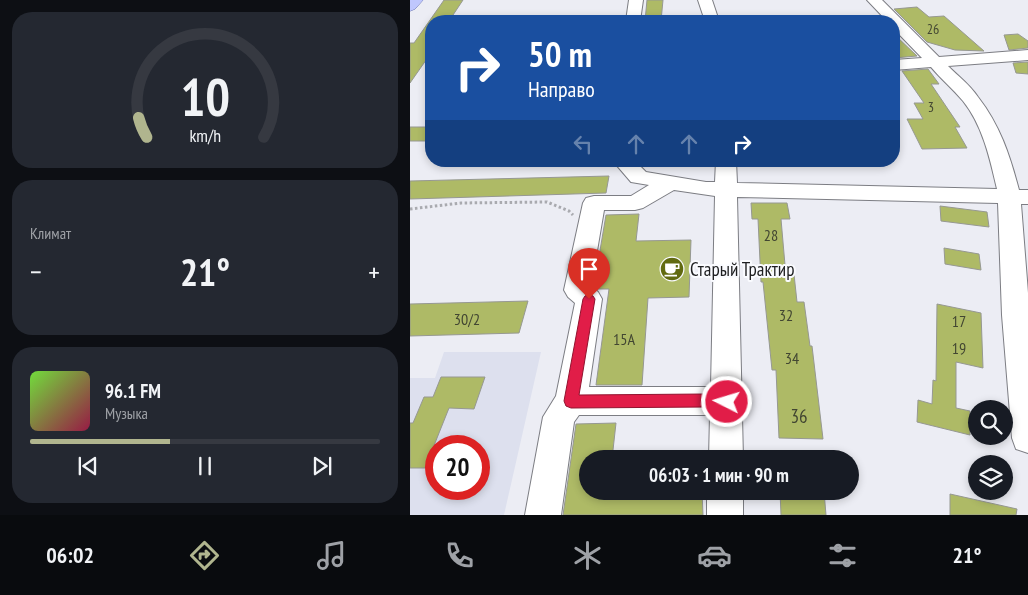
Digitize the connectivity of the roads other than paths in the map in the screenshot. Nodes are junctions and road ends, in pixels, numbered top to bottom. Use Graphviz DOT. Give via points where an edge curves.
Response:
graph roads {
  1 [pos="415,0"];
  2 [pos="636,0"];
  3 [pos="705,0"];
  4 [pos="874,0"];
  5 [pos="410,6"];
  6 [pos="634,15"];
  7 [pos="710,15"];
  8 [pos="889,15"];
  9 [pos="900,26"];
  10 [pos="1028,55"];
  11 [pos="936,62"];
  12 [pos="900,65"];
  13 [pos="629,167"];
  14 [pos="726,167"];
  15 [pos="670,183"];
  16 [pos="725,189"];
  17 [pos="1019,196"];
  18 [pos="571,401"];
  19 [pos="727,402"];
  20 [pos="1028,438"];
  21 [pos="726,450"];
  22 [pos="725,500"];
  23 [pos="543,515"];
  24 [pos="725,515"];
  1 -- 5 [label="main road"];
  2 -- 6 [label="street"];
  3 -- 7 [label="street"];
  4 -- 8 [label="street"];
  9 -- 11 [label="street"];
  10 -- 11 [label="street"];
  11 -- 12 [label="street"];
  11 -- 17 [label="street" via="971,99 986,122"];
  13 -- 15 [label="street" via="640,177"];
  14 -- 16 [label="street"];
  15 -- 16 [label="street"];
  15 -- 18 [label="street" via="635,203 594,203 577,290 589,299"];
  16 -- 17 [label="street"];
  16 -- 19 [label="street"];
  17 -- 20 [label="street" via="1016,315"];
  18 -- 19 [label="street"];
  18 -- 23 [label="street" via="558,417"];
  19 -- 21 [label="street"];
  22 -- 24 [label="street"];
}
